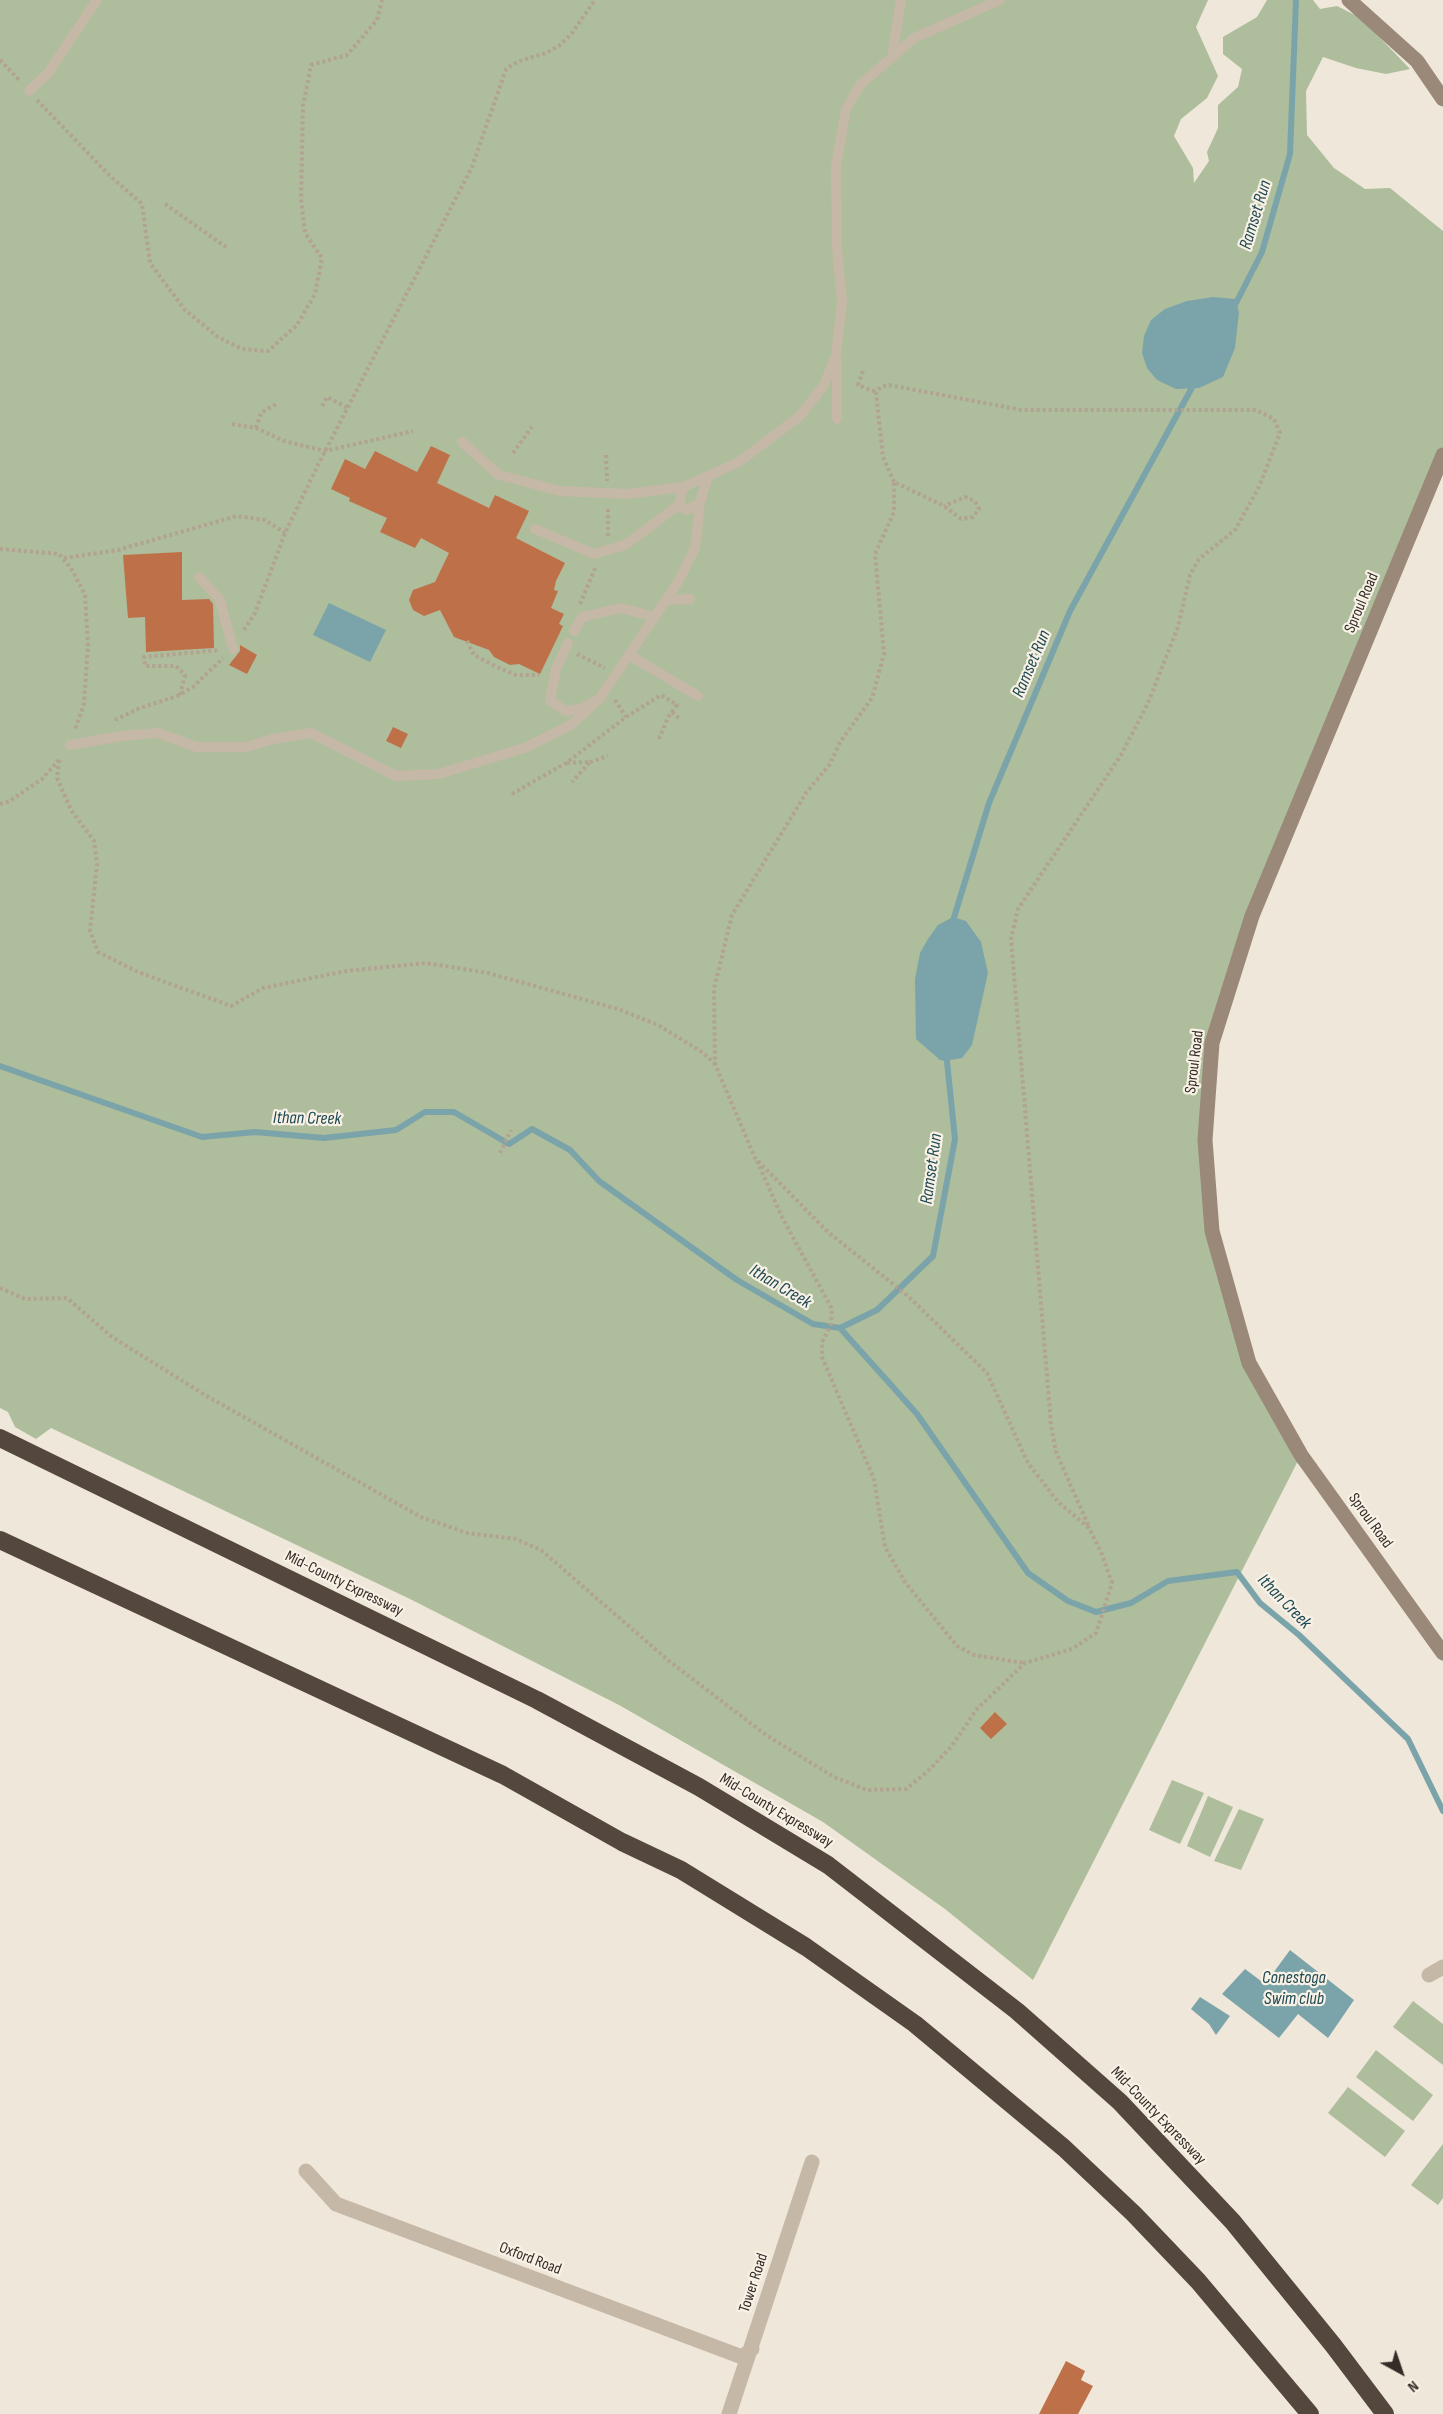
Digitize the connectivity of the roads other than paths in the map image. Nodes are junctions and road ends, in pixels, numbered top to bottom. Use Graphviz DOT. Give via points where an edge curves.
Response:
graph roads {
  1 [pos="97,0"];
  2 [pos="901,0"];
  3 [pos="1000,0"];
  4 [pos="1349,0"];
  5 [pos="892,57"];
  6 [pos="29,91"];
  7 [pos="1443,99"];
  8 [pos="836,355"];
  9 [pos="837,419"];
  10 [pos="462,442"];
  11 [pos="1443,455"];
  12 [pos="708,476"];
  13 [pos="683,487"];
  14 [pos="700,503"];
  15 [pos="679,505"];
  16 [pos="535,529"];
  17 [pos="199,577"];
  18 [pos="690,599"];
  19 [pos="666,600"];
  20 [pos="655,617"];
  21 [pos="574,632"];
  22 [pos="567,646"];
  23 [pos="232,649"];
  24 [pos="629,655"];
  25 [pos="698,696"];
  26 [pos="600,698"];
  27 [pos="70,745"];
  28 [pos="0,1438"];
  29 [pos="0,1540"];
  30 [pos="1443,1653"];
  31 [pos="812,2162"];
  32 [pos="306,2171"];
  33 [pos="752,2349"];
  34 [pos="729,2414"];
  35 [pos="1310,2414"];
  36 [pos="1385,2414"];
  1 -- 6 [label="lane" via="48,73"];
  2 -- 5 [label="lane"];
  3 -- 5 [label="lane" via="914,38"];
  4 -- 7 [label="main road" via="1417,61"];
  5 -- 8 [label="lane" via="860,85 846,110 836,166 842,302"];
  8 -- 9 [label="lane"];
  8 -- 12 [label="lane" via="824,385 800,416 739,462"];
  10 -- 13 [label="lane" via="499,475 560,491 627,494"];
  11 -- 30 [label="main road, Sproul Road" via="1252,916 1212,1044 1205,1140 1212,1231 1249,1363 1301,1455"];
  12 -- 13 [label="lane"];
  12 -- 14 [label="lane"];
  13 -- 15 [label="lane"];
  14 -- 15 [label="lane" via="687,510"];
  14 -- 19 [label="lane" via="695,548"];
  15 -- 16 [label="lane" via="625,545 594,554"];
  17 -- 23 [label="lane" via="220,600"];
  18 -- 19 [label="lane"];
  19 -- 20 [label="lane"];
  20 -- 21 [label="lane" via="621,608 582,617"];
  20 -- 24 [label="lane"];
  22 -- 26 [label="lane" via="556,669 550,700 565,711 581,709"];
  24 -- 25 [label="lane"];
  24 -- 26 [label="lane"];
  26 -- 27 [label="lane" via="571,725 527,747 439,774 396,776 311,734 247,747 197,747 159,733"];
  28 -- 36 [label="highway, Mid-County Expressway" via="537,1700 699,1787 828,1865 1017,2011 1120,2103 1233,2222"];
  29 -- 35 [label="highway" via="504,1775 622,1842 681,1870 806,1947 915,2024 1064,2148 1198,2281"];
  31 -- 33 [label="street, Tower Road"];
  32 -- 33 [label="street, Oxford Road" via="336,2205 742,2357"];
  33 -- 34 [label="street, Tower Road"];
}
